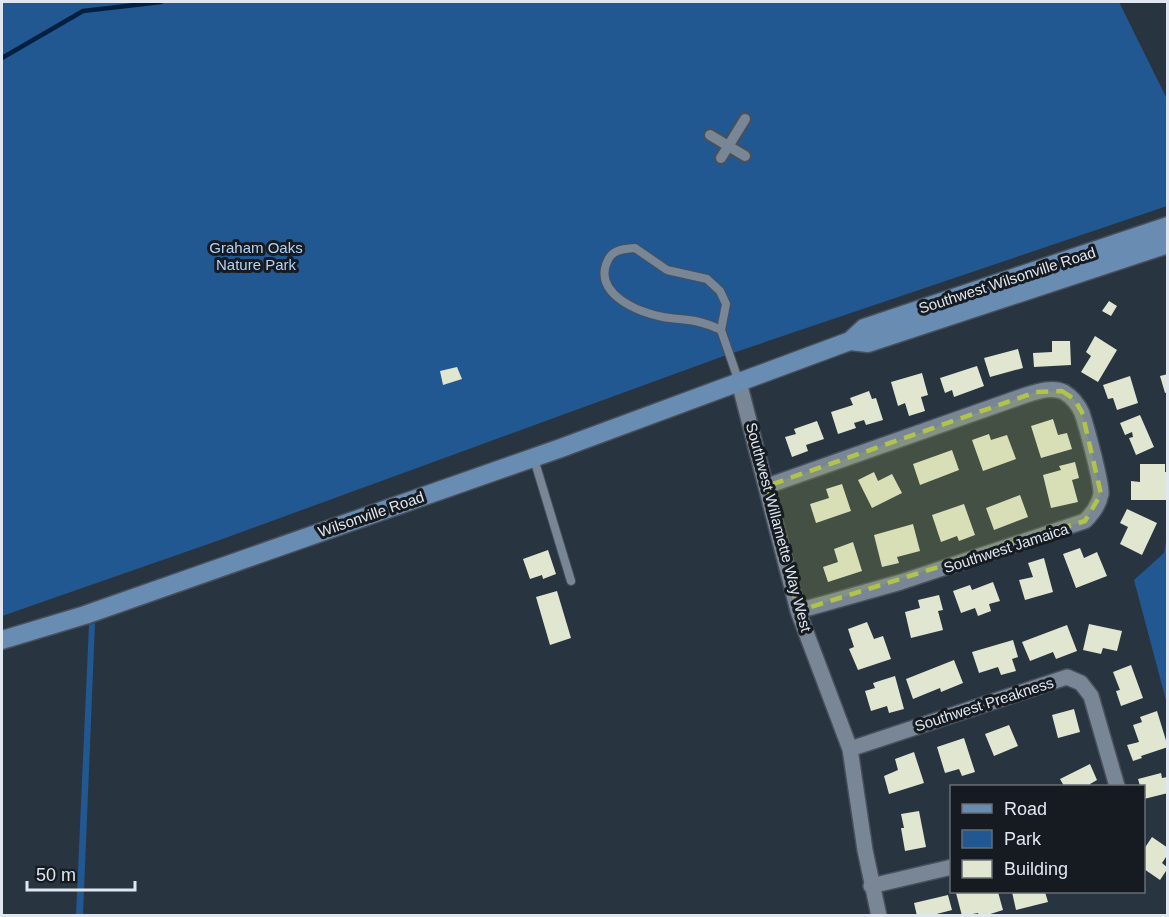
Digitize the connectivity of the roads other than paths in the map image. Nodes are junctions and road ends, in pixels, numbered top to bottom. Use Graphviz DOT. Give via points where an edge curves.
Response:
graph roads {
  1 [pos="745,119"];
  2 [pos="710,135"];
  3 [pos="728,146"];
  4 [pos="745,156"];
  5 [pos="721,158"];
  6 [pos="1167,226"];
  7 [pos="1167,243"];
  8 [pos="721,330"];
  9 [pos="850,341"];
  10 [pos="739,382"];
  11 [pos="533,458"];
  12 [pos="767,486"];
  13 [pos="571,581"];
  14 [pos="798,611"];
  15 [pos="2,640"];
  16 [pos="850,749"];
  17 [pos="1117,785"];
  18 [pos="950,867"];
  19 [pos="871,886"];
  20 [pos="879,915"];
  1 -- 3 [label="street"];
  2 -- 3 [label="street"];
  3 -- 4 [label="street"];
  3 -- 5 [label="street"];
  6 -- 9 [label="main road, Southwest Wilsonville Road" via="864,328"];
  7 -- 9 [label="main road, Southwest Wilsonville Road" via="868,343"];
  8 -- 8 [label="lane" via="726,304 712,282 668,270 635,248 619,250 609,257 605,279 610,290 625,303 648,314 692,320"];
  8 -- 10 [label="lane"];
  9 -- 10 [label="main road, Southwest Wilsonville Road"];
  10 -- 11 [label="main road, Wilsonville Road"];
  10 -- 12 [label="street, Southwest Willamette Way West"];
  11 -- 13 [label="lane"];
  11 -- 15 [label="main road, Wilsonville Road" via="85,615"];
  12 -- 14 [label="street, Southwest Willamette Way West"];
  12 -- 14 [label="street, Southwest Jamaica" via="1049,389 1074,399 1082,412 1098,476 1101,494 1095,511 1072,527"];
  14 -- 16 [label="street, Southwest Willamette Way West"];
  16 -- 17 [label="street, Southwest Preakness" via="1067,677 1081,683 1091,696"];
  16 -- 19 [label="street, Southwest Willamette Way West"];
  18 -- 19 [label="street"];
  19 -- 20 [label="street, Southwest Willamette Way West"];
}
